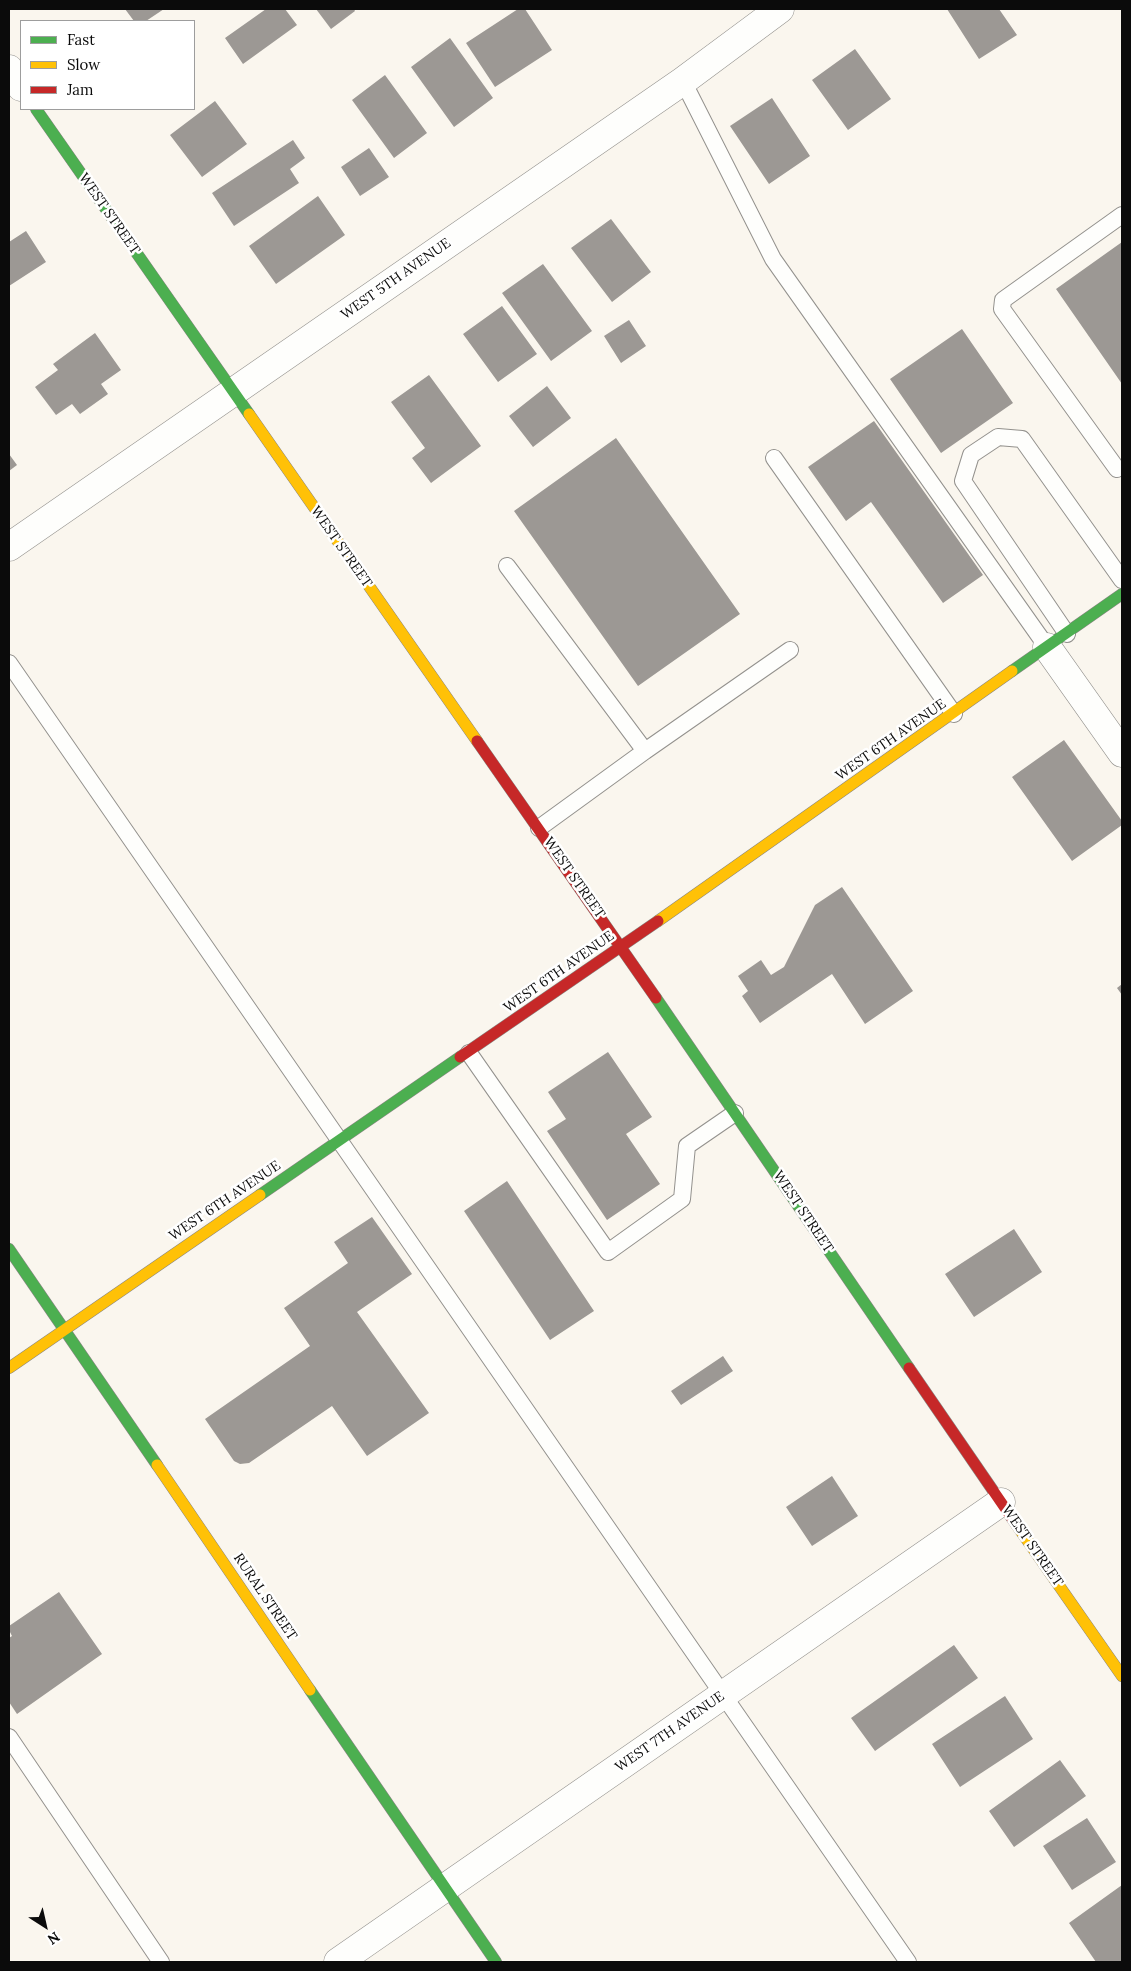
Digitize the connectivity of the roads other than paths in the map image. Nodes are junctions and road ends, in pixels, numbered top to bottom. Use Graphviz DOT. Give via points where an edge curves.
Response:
graph roads {
  1 [pos="780,9"];
  2 [pos="9,69"];
  3 [pos="683,81"];
  4 [pos="20,86"];
  5 [pos="37,110"];
  6 [pos="1122,215"];
  7 [pos="232,392"];
  8 [pos="774,458"];
  9 [pos="1121,470"];
  10 [pos="9,547"];
  11 [pos="508,566"];
  12 [pos="1122,580"];
  13 [pos="1122,594"];
  14 [pos="1057,641"];
  15 [pos="790,650"];
  16 [pos="9,663"];
  17 [pos="954,714"];
  18 [pos="1119,740"];
  19 [pos="644,751"];
  20 [pos="539,828"];
  21 [pos="622,947"];
  22 [pos="469,1052"];
  23 [pos="736,1113"];
  24 [pos="340,1141"];
  25 [pos="9,1249"];
  26 [pos="65,1330"];
  27 [pos="9,1368"];
  28 [pos="1001,1502"];
  29 [pos="1122,1676"];
  30 [pos="723,1695"];
  31 [pos="9,1737"];
  32 [pos="445,1888"];
  33 [pos="161,1962"];
  34 [pos="338,1962"];
  35 [pos="496,1962"];
  36 [pos="908,1962"];
  1 -- 3 [label="street, WEST 5TH AVENUE"];
  2 -- 4 [label="street"];
  3 -- 7 [label="street, WEST 5TH AVENUE"];
  3 -- 14 [label="lane" via="773,259"];
  5 -- 7 [label="street, WEST STREET"];
  6 -- 9 [label="lane" via="1003,300 1002,309"];
  7 -- 10 [label="street, WEST 5TH AVENUE"];
  7 -- 20 [label="street, WEST STREET"];
  8 -- 17 [label="lane"];
  11 -- 19 [label="lane"];
  12 -- 14 [label="lane" via="1022,440 998,438 972,455 963,481"];
  13 -- 14 [label="street, WEST 6TH AVENUE"];
  14 -- 17 [label="street, WEST 6TH AVENUE"];
  14 -- 18 [label="street"];
  15 -- 19 [label="lane"];
  16 -- 24 [label="lane"];
  17 -- 21 [label="street, WEST 6TH AVENUE"];
  19 -- 20 [label="lane"];
  20 -- 21 [label="street, WEST STREET"];
  21 -- 22 [label="street, WEST 6TH AVENUE"];
  21 -- 23 [label="street, WEST STREET"];
  22 -- 23 [label="lane" via="608,1252 682,1199 687,1146"];
  22 -- 24 [label="street, WEST 6TH AVENUE"];
  23 -- 28 [label="street, WEST STREET"];
  24 -- 26 [label="street, WEST 6TH AVENUE"];
  24 -- 30 [label="lane"];
  25 -- 26 [label="street, RURAL STREET"];
  26 -- 27 [label="street, WEST 6TH AVENUE"];
  26 -- 32 [label="street, RURAL STREET"];
  28 -- 29 [label="street, WEST STREET"];
  28 -- 30 [label="street, WEST 7TH AVENUE"];
  30 -- 32 [label="street, WEST 7TH AVENUE"];
  30 -- 36 [label="lane"];
  31 -- 33 [label="lane"];
  32 -- 34 [label="street, WEST 7TH AVENUE"];
  32 -- 35 [label="street, RURAL STREET"];
}
